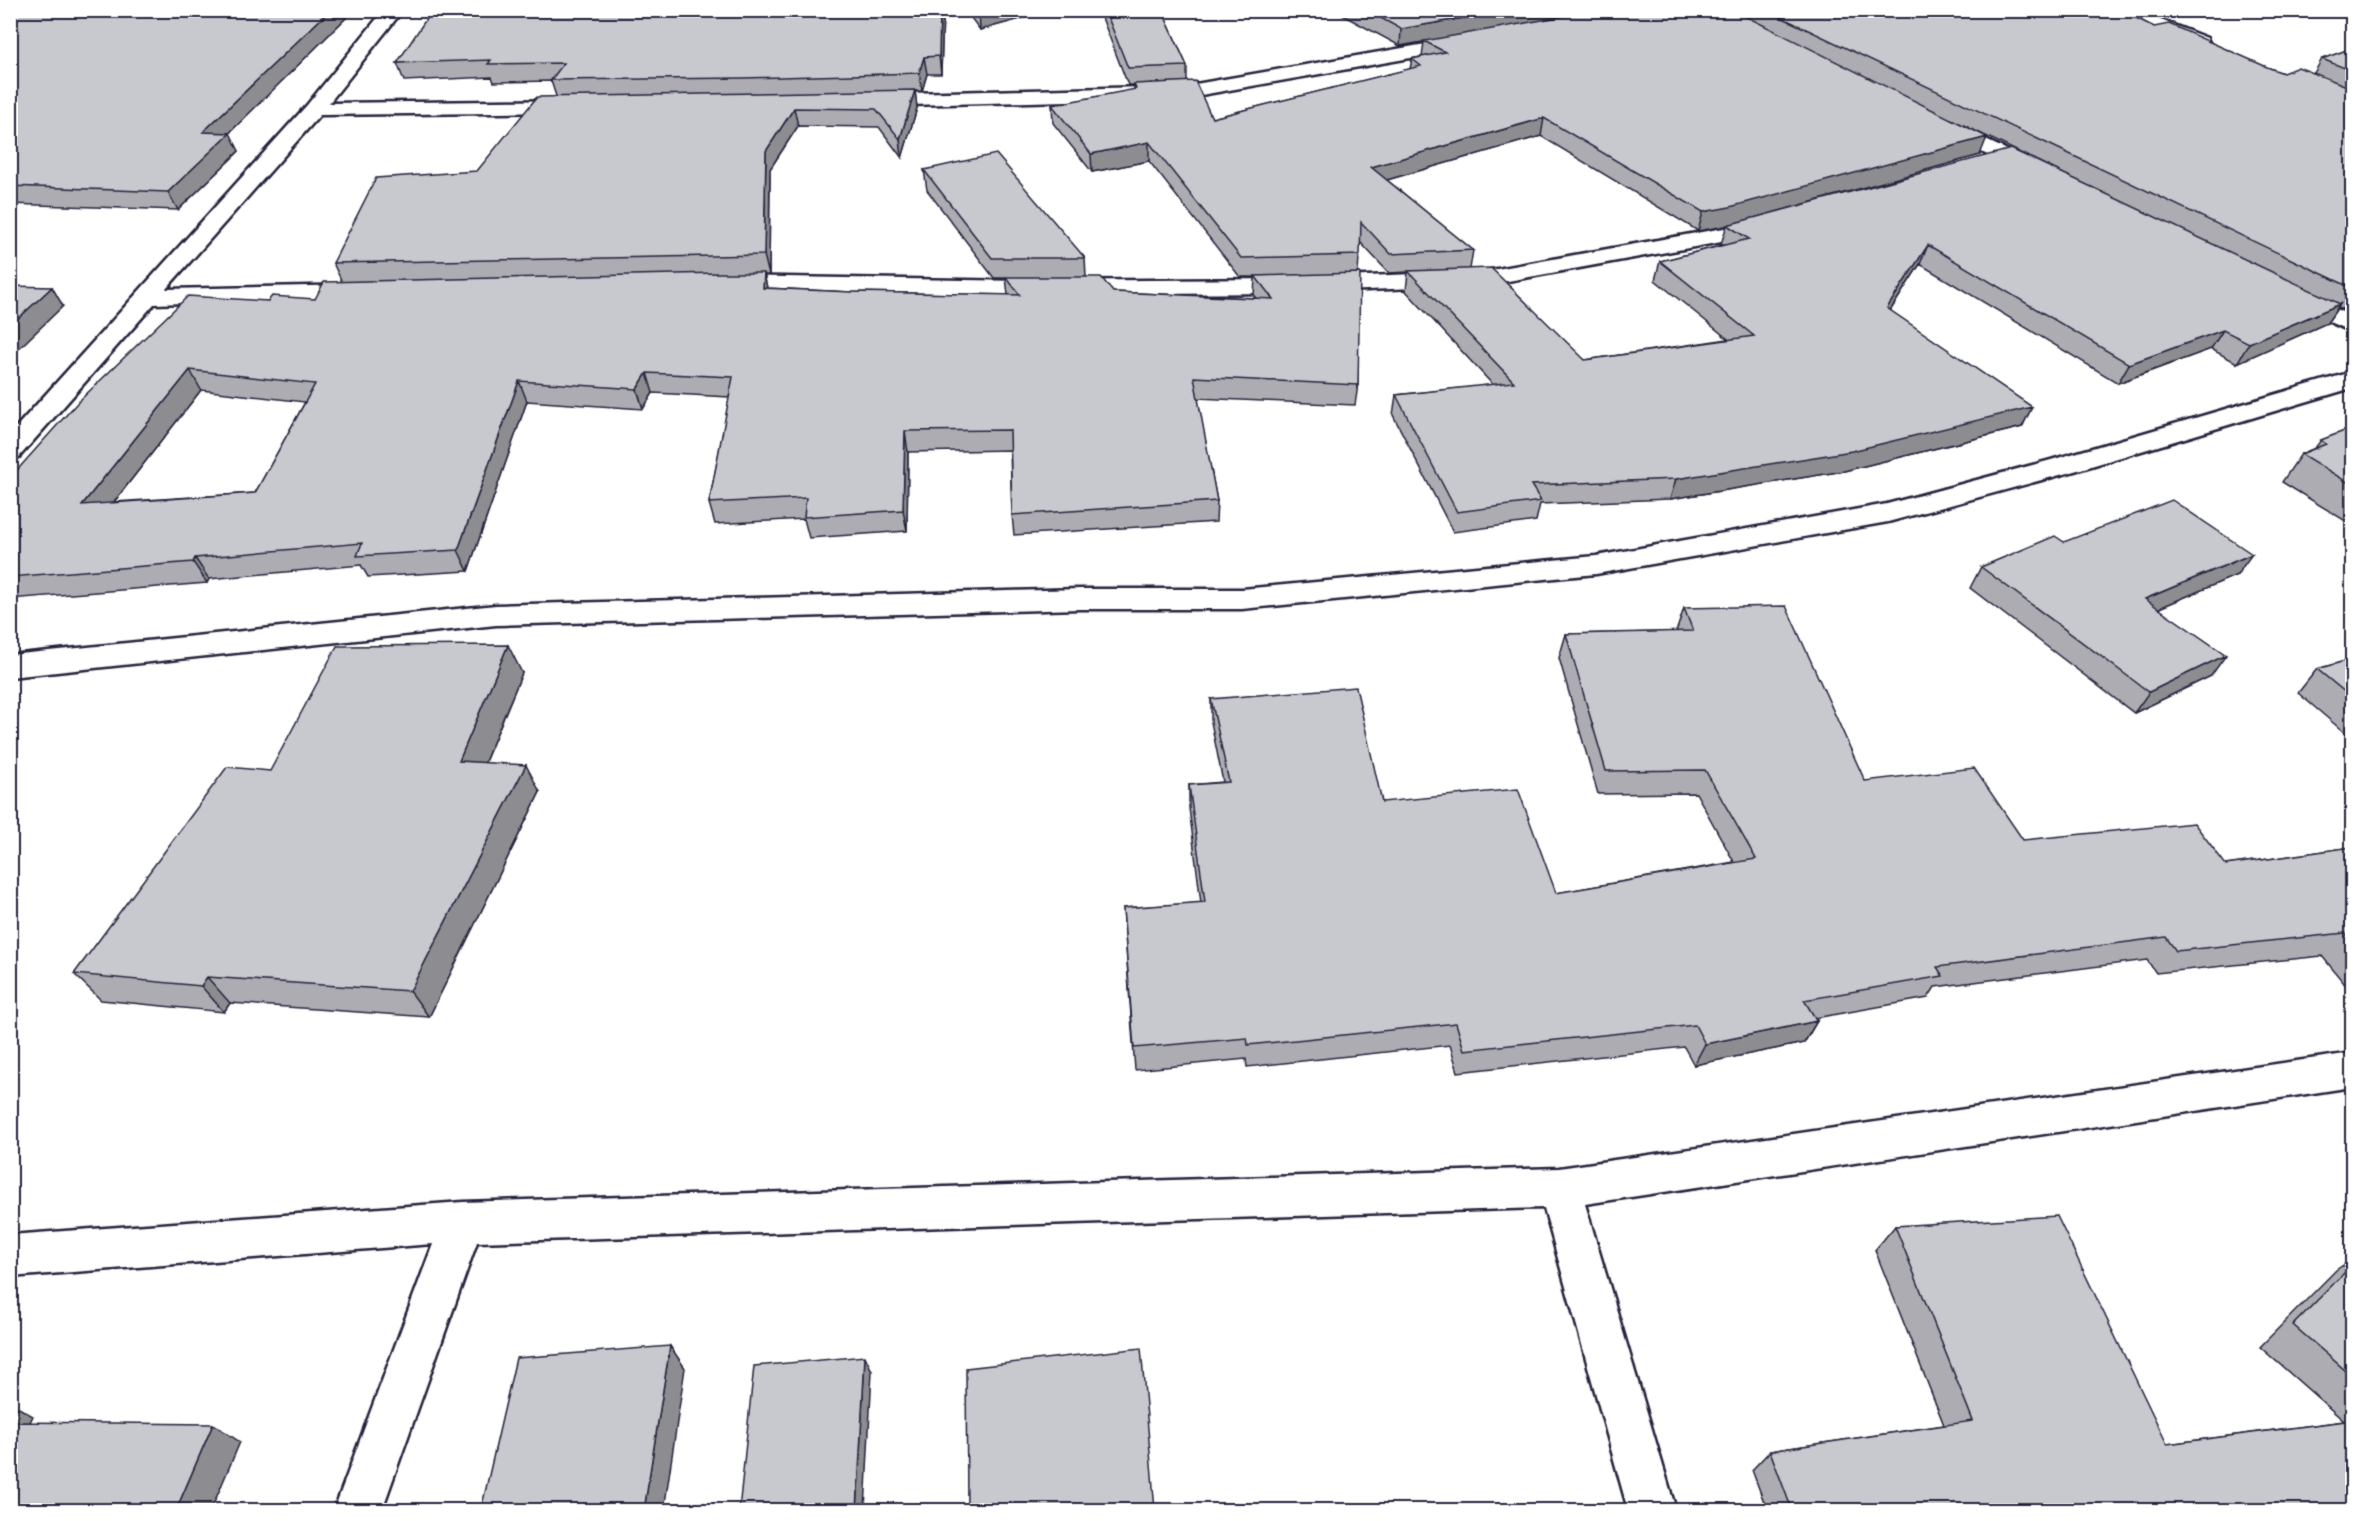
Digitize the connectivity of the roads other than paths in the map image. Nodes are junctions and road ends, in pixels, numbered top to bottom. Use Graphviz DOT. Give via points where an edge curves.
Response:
graph roads {
  1 [pos="394,10"];
  2 [pos="2118,10"];
  3 [pos="1479,41"];
  4 [pos="2217,49"];
  5 [pos="855,101"];
  6 [pos="595,105"];
  7 [pos="314,109"];
  8 [pos="1921,115"];
  9 [pos="2007,157"];
  10 [pos="1974,166"];
  11 [pos="2060,184"];
  12 [pos="1794,215"];
  13 [pos="699,283"];
  14 [pos="2269,286"];
  15 [pos="387,291"];
  16 [pos="147,297"];
  17 [pos="2352,325"];
  18 [pos="2352,380"];
  19 [pos="10,451"];
  20 [pos="10,666"];
  21 [pos="2352,1070"];
  22 [pos="1559,1188"];
  23 [pos="463,1221"];
  24 [pos="10,1256"];
  25 [pos="358,1510"];
  26 [pos="1652,1510"];
  1 -- 7 [label="street"];
  2 -- 4 [label="street"];
  3 -- 5 [label="street" via="1184,92"];
  6 -- 7 [label="street"];
  7 -- 16 [label="street"];
  8 -- 9 [label="street"];
  9 -- 10 [label="street"];
  9 -- 11 [label="street"];
  12 -- 13 [label="street" via="1727,234 1486,278 1296,286 1023,288"];
  14 -- 17 [label="street"];
  15 -- 16 [label="street"];
  16 -- 19 [label="street"];
  18 -- 20 [label="street" via="1888,513 1596,565 1242,599 1080,599 496,615"];
  21 -- 22 [label="street"];
  22 -- 23 [label="street"];
  22 -- 26 [label="street"];
  23 -- 24 [label="street"];
  23 -- 25 [label="street"];
}
